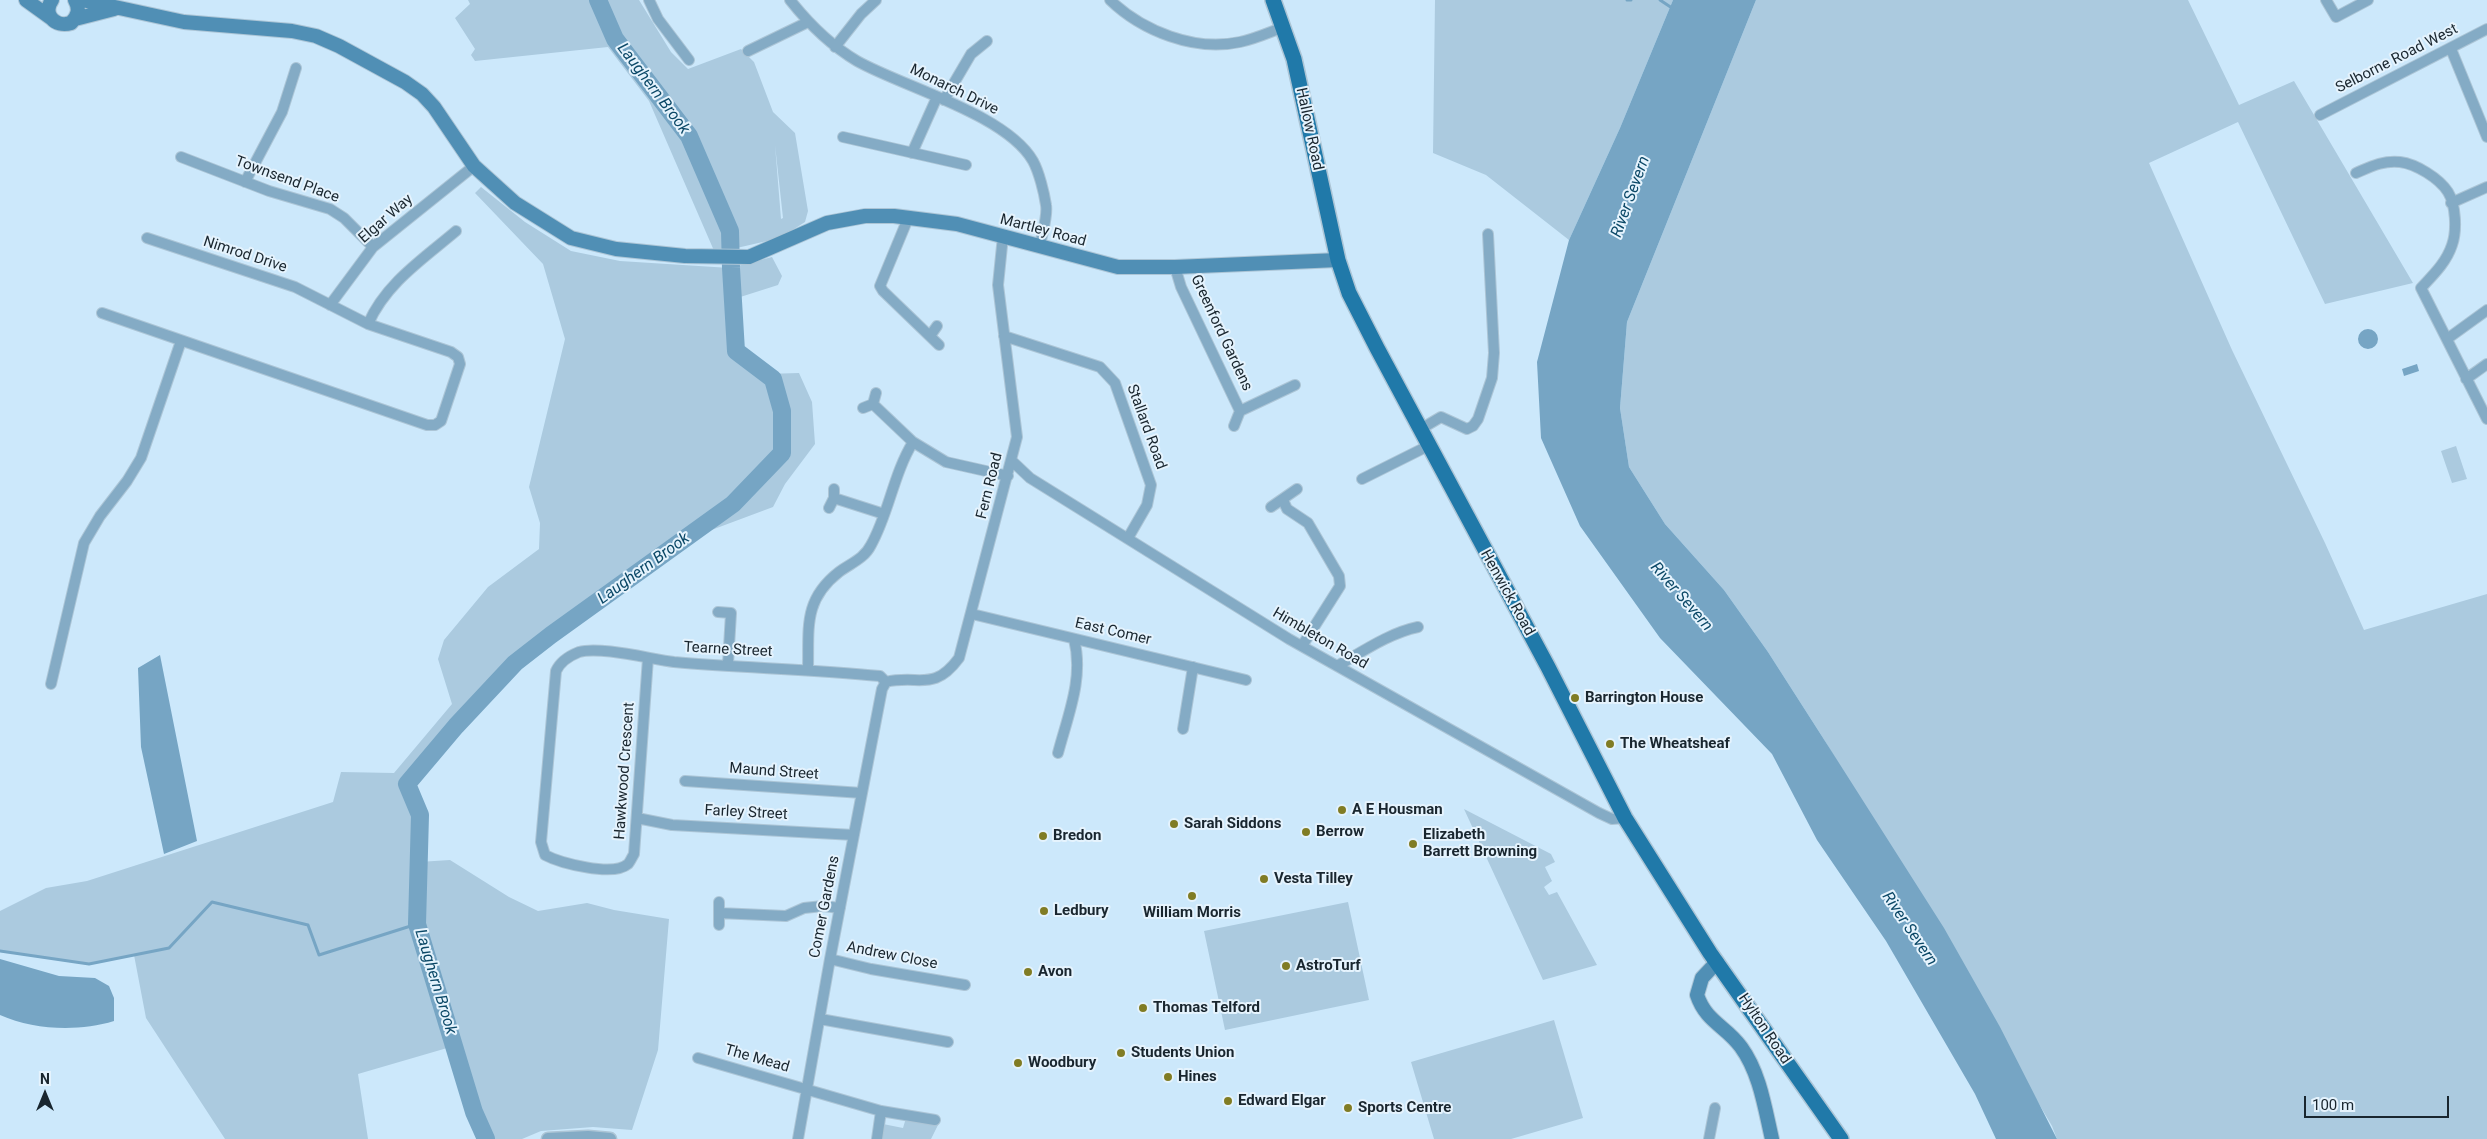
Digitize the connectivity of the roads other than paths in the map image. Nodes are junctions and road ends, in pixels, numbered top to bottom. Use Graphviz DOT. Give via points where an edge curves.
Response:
graph roads {
  1 [pos="26,0"];
  2 [pos="52,0"];
  3 [pos="75,0"];
  4 [pos="82,0"];
  5 [pos="649,0"];
  6 [pos="790,0"];
  7 [pos="876,0"];
  8 [pos="1110,0"];
  9 [pos="1273,0"];
  10 [pos="2326,0"];
  11 [pos="2368,0"];
  12 [pos="114,9"];
  13 [pos="51,18"];
  14 [pos="75,19"];
  15 [pos="808,22"];
  16 [pos="1284,27"];
  17 [pos="2487,29"];
  18 [pos="987,41"];
  19 [pos="835,47"];
  20 [pos="2451,49"];
  21 [pos="748,51"];
  22 [pos="689,60"];
  23 [pos="296,68"];
  24 [pos="941,98"];
  25 [pos="2320,115"];
  26 [pos="843,137"];
  27 [pos="2487,137"];
  28 [pos="912,153"];
  29 [pos="181,157"];
  30 [pos="966,165"];
  31 [pos="474,166"];
  32 [pos="2356,173"];
  33 [pos="245,182"];
  34 [pos="2487,187"];
  35 [pos="2451,202"];
  36 [pos="909,216"];
  37 [pos="456,231"];
  38 [pos="1488,234"];
  39 [pos="1003,236"];
  40 [pos="147,238"];
  41 [pos="1040,246"];
  42 [pos="373,247"];
  43 [pos="1338,260"];
  44 [pos="1175,267"];
  45 [pos="330,305"];
  46 [pos="2487,310"];
  47 [pos="102,313"];
  48 [pos="368,324"];
  49 [pos="937,326"];
  50 [pos="930,336"];
  51 [pos="1004,336"];
  52 [pos="2447,338"];
  53 [pos="181,341"];
  54 [pos="939,345"];
  55 [pos="2487,364"];
  56 [pos="2466,379"];
  57 [pos="1296,384"];
  58 [pos="876,393"];
  59 [pos="873,404"];
  60 [pos="863,408"];
  61 [pos="1240,411"];
  62 [pos="2487,420"];
  63 [pos="1234,426"];
  64 [pos="1419,430"];
  65 [pos="913,442"];
  66 [pos="1428,446"];
  67 [pos="1012,461"];
  68 [pos="1008,476"];
  69 [pos="1362,479"];
  70 [pos="1297,489"];
  71 [pos="1283,500"];
  72 [pos="1271,507"];
  73 [pos="829,508"];
  74 [pos="884,514"];
  75 [pos="1128,538"];
  76 [pos="718,612"];
  77 [pos="972,614"];
  78 [pos="1418,627"];
  79 [pos="1074,639"];
  80 [pos="1302,646"];
  81 [pos="568,658"];
  82 [pos="648,658"];
  83 [pos="728,664"];
  84 [pos="1337,666"];
  85 [pos="1192,667"];
  86 [pos="808,669"];
  87 [pos="1246,680"];
  88 [pos="886,682"];
  89 [pos="52,684"];
  90 [pos="1183,729"];
  91 [pos="1058,753"];
  92 [pos="685,781"];
  93 [pos="862,793"];
  94 [pos="637,818"];
  95 [pos="1625,818"];
  96 [pos="854,835"];
  97 [pos="840,908"];
  98 [pos="1688,920"];
  99 [pos="719,925"];
  100 [pos="830,959"];
  101 [pos="1717,962"];
  102 [pos="965,985"];
  103 [pos="820,1019"];
  104 [pos="948,1042"];
  105 [pos="698,1058"];
  106 [pos="807,1089"];
  107 [pos="1715,1108"];
  108 [pos="881,1111"];
  109 [pos="935,1120"];
  110 [pos="588,1138"];
  111 [pos="548,1139"];
  112 [pos="610,1139"];
  113 [pos="798,1139"];
  114 [pos="877,1139"];
  115 [pos="1709,1139"];
  116 [pos="1772,1139"];
  117 [pos="1841,1139"];
  1 -- 13 [label="main road"];
  2 -- 13 [label="main road" via="48,10"];
  3 -- 14 [label="main road" via="78,10"];
  4 -- 12 [label="main road"];
  5 -- 22 [label="street" via="658,19"];
  6 -- 15 [label="street, Monarch Drive"];
  7 -- 19 [label="street"];
  8 -- 16 [label="street" via="1146,27 1190,41 1241,42"];
  9 -- 16 [label="main road, Hallow Road"];
  10 -- 11 [label="street" via="2336,17"];
  12 -- 14 [label="main road"];
  12 -- 31 [label="main road" via="194,24 292,31 316,36 422,94"];
  13 -- 14 [label="main road" via="61,24"];
  15 -- 19 [label="street, Monarch Drive"];
  15 -- 21 [label="street"];
  16 -- 43 [label="main road, Hallow Road" via="1294,59"];
  17 -- 20 [label="street, Selborne Road West"];
  18 -- 24 [label="street" via="971,54"];
  19 -- 24 [label="street, Monarch Drive" via="858,62"];
  20 -- 25 [label="street, Selborne Road West"];
  20 -- 27 [label="street"];
  23 -- 33 [label="street" via="282,112"];
  24 -- 28 [label="street"];
  24 -- 41 [label="street, Monarch Drive" via="998,128 1016,141 1033,161 1046,206"];
  26 -- 28 [label="street"];
  28 -- 30 [label="street"];
  29 -- 33 [label="street, Townsend Place"];
  31 -- 36 [label="main road, Martley Road" via="515,204 571,238 616,250 749,257 827,223 864,216"];
  31 -- 42 [label="street, Elgar Way"];
  32 -- 35 [label="street" via="2379,163 2401,162 2431,176 2448,192"];
  33 -- 42 [label="street, Townsend Place" via="330,209 344,218"];
  34 -- 35 [label="street"];
  35 -- 52 [label="street" via="2455,227 2453,243 2445,261 2421,288"];
  36 -- 39 [label="main road, Martley Road"];
  36 -- 50 [label="street" via="880,286"];
  37 -- 48 [label="street" via="392,285 375,307"];
  38 -- 64 [label="street" via="1494,353 1492,378 1478,419 1467,429 1441,417"];
  39 -- 41 [label="main road, Martley Road"];
  39 -- 51 [label="street, Fern Road" via="998,285"];
  40 -- 45 [label="street, Nimrod Drive" via="295,287"];
  41 -- 44 [label="main road, Martley Road" via="1118,267"];
  42 -- 45 [label="street, Elgar Way"];
  43 -- 44 [label="main road, Martley Road"];
  43 -- 64 [label="main road, Henwick Road" via="1349,292"];
  44 -- 61 [label="street, Greenford Gardens" via="1181,287"];
  45 -- 48 [label="street, Nimrod Drive"];
  46 -- 52 [label="street"];
  47 -- 53 [label="street"];
  48 -- 53 [label="street, Nimrod Drive" via="458,357 460,364 441,421 427,426"];
  49 -- 50 [label="street"];
  50 -- 54 [label="street"];
  51 -- 67 [label="street, Fern Road" via="1016,420 1017,437"];
  51 -- 75 [label="street, Stallard Road" via="1100,367 1115,383 1151,485 1147,505"];
  52 -- 56 [label="street"];
  53 -- 89 [label="street" via="141,458 84,543"];
  55 -- 56 [label="street"];
  56 -- 62 [label="street"];
  57 -- 61 [label="street, Greenford Gardens"];
  58 -- 59 [label="street"];
  59 -- 60 [label="street"];
  59 -- 65 [label="street"];
  61 -- 63 [label="street, Greenford Gardens"];
  64 -- 66 [label="main road, Henwick Road"];
  65 -- 68 [label="street" via="946,462"];
  65 -- 74 [label="street" via="896,475"];
  66 -- 69 [label="street"];
  66 -- 95 [label="main road, Henwick Road" via="1548,667"];
  67 -- 68 [label="street, Fern Road"];
  67 -- 75 [label="street, Himbleton Road" via="1030,478"];
  68 -- 77 [label="street, Fern Road"];
  70 -- 71 [label="street"];
  71 -- 72 [label="street"];
  71 -- 80 [label="street" via="1287,509 1308,524 1339,576 1340,586"];
  73 -- 74 [label="street" via="834,494"];
  74 -- 86 [label="street" via="864,556 841,570 820,590 809,615"];
  75 -- 80 [label="street, Himbleton Road"];
  76 -- 83 [label="street" via="730,613"];
  77 -- 79 [label="street, East Comer"];
  77 -- 88 [label="street, Fern Road" via="961,654 949,671 927,681"];
  78 -- 84 [label="street" via="1383,640"];
  79 -- 85 [label="street, East Comer"];
  79 -- 91 [label="street" via="1078,681"];
  80 -- 84 [label="street, Himbleton Road"];
  81 -- 82 [label="street, Tearne Street" via="579,652 594,651"];
  81 -- 94 [label="street, Hawkwood Crescent" via="556,671 541,842 545,855 555,861 614,870 628,864 634,854"];
  82 -- 83 [label="street, Tearne Street"];
  82 -- 94 [label="street, Hawkwood Crescent"];
  83 -- 86 [label="street, Tearne Street"];
  84 -- 95 [label="street, Himbleton Road" via="1599,813 1612,819"];
  85 -- 87 [label="street, East Comer"];
  85 -- 90 [label="street"];
  86 -- 88 [label="street, Tearne Street" via="880,676"];
  88 -- 93 [label="street, Comer Gardens"];
  92 -- 93 [label="street, Maund Street"];
  93 -- 96 [label="street, Comer Gardens"];
  94 -- 96 [label="street, Farley Street" via="672,825"];
  95 -- 98 [label="main road, Henwick Road"];
  96 -- 97 [label="street, Comer Gardens"];
  97 -- 99 [label="street" via="804,908 786,916 719,907"];
  97 -- 100 [label="street, Comer Gardens"];
  98 -- 101 [label="main road, Hylton Road"];
  100 -- 102 [label="street, Andrew Close" via="872,969 950,978"];
  100 -- 103 [label="street, Comer Gardens"];
  101 -- 116 [label="main road" via="1702,978 1697,995 1708,1017 1741,1046 1752,1064"];
  101 -- 117 [label="main road, Hylton Road"];
  103 -- 104 [label="street"];
  103 -- 106 [label="street, Comer Gardens"];
  105 -- 106 [label="street, The Mead"];
  106 -- 108 [label="street, The Mead"];
  106 -- 113 [label="street, Comer Gardens"];
  107 -- 115 [label="street"];
  108 -- 109 [label="street, The Mead"];
  108 -- 114 [label="street"];
  110 -- 111 [label="street"];
  110 -- 112 [label="street"];
}
